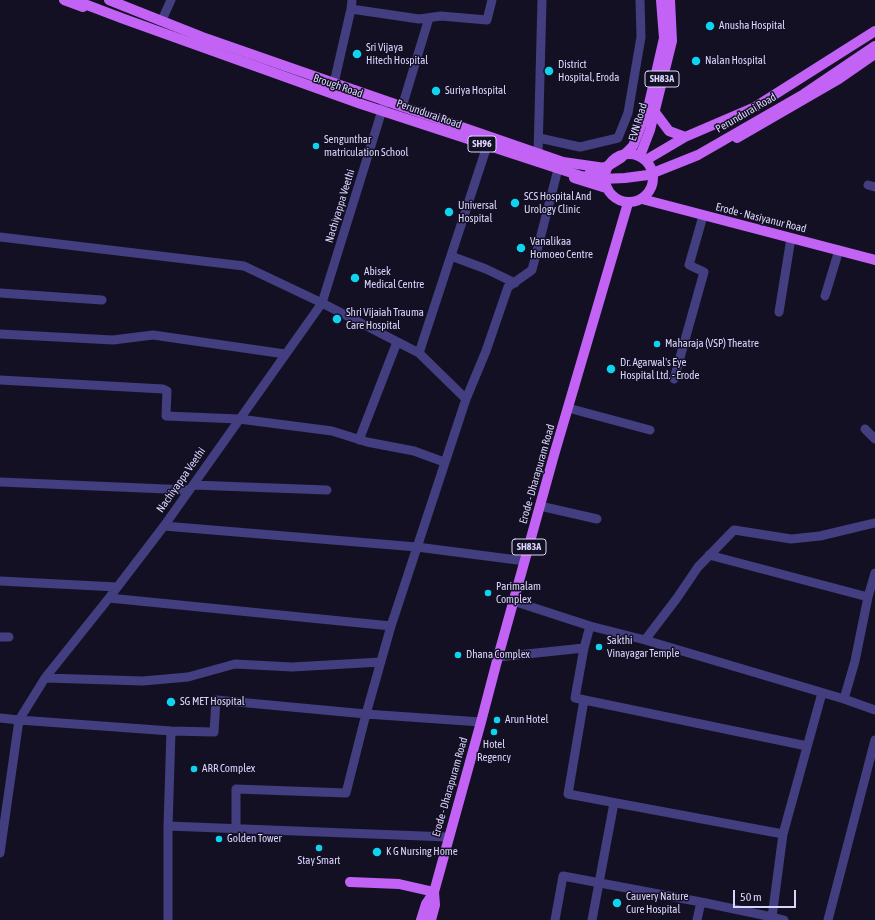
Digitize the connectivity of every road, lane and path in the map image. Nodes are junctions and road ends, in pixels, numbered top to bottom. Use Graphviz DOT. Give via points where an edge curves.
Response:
graph roads {
  1 [pos="64,0"];
  2 [pos="74,0"];
  3 [pos="93,0"];
  4 [pos="109,0"];
  5 [pos="171,0"];
  6 [pos="492,0"];
  7 [pos="542,0"];
  8 [pos="640,0"];
  9 [pos="662,0"];
  10 [pos="670,0"];
  11 [pos="351,4"];
  12 [pos="429,18"];
  13 [pos="162,20"];
  14 [pos="875,31"];
  15 [pos="875,39"];
  16 [pos="875,46"];
  17 [pos="875,54"];
  18 [pos="334,84"];
  19 [pos="385,101"];
  20 [pos="402,107"];
  21 [pos="654,111"];
  22 [pos="381,114"];
  23 [pos="685,137"];
  24 [pos="539,138"];
  25 [pos="486,149"];
  26 [pos="538,154"];
  27 [pos="643,158"];
  28 [pos="606,168"];
  29 [pos="590,172"];
  30 [pos="557,173"];
  31 [pos="654,176"];
  32 [pos="606,188"];
  33 [pos="642,199"];
  34 [pos="628,203"];
  35 [pos="704,216"];
  36 [pos="0,237"];
  37 [pos="791,238"];
  38 [pos="839,250"];
  39 [pos="451,256"];
  40 [pos="875,260"];
  41 [pos="515,282"];
  42 [pos="0,293"];
  43 [pos="825,296"];
  44 [pos="102,300"];
  45 [pos="322,303"];
  46 [pos="779,312"];
  47 [pos="0,334"];
  48 [pos="397,342"];
  49 [pos="419,353"];
  50 [pos="285,354"];
  51 [pos="674,379"];
  52 [pos="0,380"];
  53 [pos="466,399"];
  54 [pos="568,408"];
  55 [pos="239,419"];
  56 [pos="865,429"];
  57 [pos="650,430"];
  58 [pos="875,439"];
  59 [pos="359,440"];
  60 [pos="444,462"];
  61 [pos="0,482"];
  62 [pos="191,487"];
  63 [pos="327,490"];
  64 [pos="540,506"];
  65 [pos="597,519"];
  66 [pos="875,523"];
  67 [pos="164,526"];
  68 [pos="417,547"];
  69 [pos="709,555"];
  70 [pos="525,561"];
  71 [pos="875,573"];
  72 [pos="0,581"];
  73 [pos="117,587"];
  74 [pos="868,597"];
  75 [pos="110,598"];
  76 [pos="513,602"];
  77 [pos="391,626"];
  78 [pos="590,626"];
  79 [pos="645,640"];
  80 [pos="584,648"];
  81 [pos="498,657"];
  82 [pos="381,662"];
  83 [pos="45,678"];
  84 [pos="822,693"];
  85 [pos="844,699"];
  86 [pos="584,700"];
  87 [pos="875,710"];
  88 [pos="366,714"];
  89 [pos="0,718"];
  90 [pos="19,720"];
  91 [pos="481,722"];
  92 [pos="171,732"];
  93 [pos="875,740"];
  94 [pos="807,746"];
  95 [pos="614,803"];
  96 [pos="168,826"];
  97 [pos="236,828"];
  98 [pos="783,834"];
  99 [pos="448,837"];
  100 [pos="0,853"];
  101 [pos="350,882"];
  102 [pos="599,883"];
  103 [pos="434,892"];
  104 [pos="701,902"];
  105 [pos="772,917"];
  106 [pos="168,920"];
  107 [pos="421,920"];
  108 [pos="431,920"];
  109 [pos="555,920"];
  110 [pos="592,920"];
  111 [pos="697,920"];
  112 [pos="784,920"];
  113 [pos="828,920"];
  1 -- 22 [label="main road, Brough Road / SH96"];
  2 -- 16 [label="main road, Perundurai Road / SH96, bridge" via="361,104 581,176 602,179 648,175 698,155 804,94"];
  3 -- 29 [label="main road, Perundurai Road / SH96" via="264,64"];
  4 -- 13 [label="main road, Brough Road / SH96"];
  5 -- 13 [label="street"];
  6 -- 12 [label="street" via="487,20 441,16"];
  7 -- 24 [label="street"];
  8 -- 24 [label="street" via="641,37 628,113 618,138 580,147"];
  9 -- 29 [label="main road, bridge" via="664,38 648,108 633,146 608,166"];
  10 -- 21 [label="main road, EVN Road / SH83A" via="672,41"];
  11 -- 12 [label="street" via="420,19"];
  11 -- 18 [label="street"];
  12 -- 20 [label="street"];
  13 -- 18 [label="main road, Brough Road / SH96"];
  14 -- 23 [label="main road" via="755,107"];
  15 -- 29 [label="main road, Perundurai Road / SH96" via="800,89 672,162 646,170 616,174"];
  17 -- 31 [label="main road" via="839,79 690,164"];
  18 -- 19 [label="main road, Brough Road / SH96"];
  19 -- 20 [label="main road, Brough Road / SH96"];
  19 -- 22 [label="street, Nachiyappa Veethi"];
  20 -- 26 [label="main road, Brough Road / SH96"];
  21 -- 23 [label="main road" via="669,131"];
  21 -- 27 [label="main road, EVN Road / SH83A"];
  22 -- 25 [label="main road, Brough Road / SH96"];
  22 -- 45 [label="street, Nachiyappa Veethi"];
  23 -- 27 [label="main road"];
  24 -- 26 [label="street"];
  25 -- 30 [label="main road, Brough Road / SH96"];
  25 -- 39 [label="street"];
  26 -- 28 [label="main road, Brough Road / SH96" via="563,162"];
  27 -- 28 [label="main road" via="623,154"];
  27 -- 31 [label="main road"];
  28 -- 32 [label="main road"];
  30 -- 32 [label="main road, Brough Road / SH96"];
  30 -- 41 [label="street" via="532,270"];
  31 -- 33 [label="main road" via="652,188"];
  32 -- 34 [label="main road" via="618,200"];
  33 -- 34 [label="main road"];
  33 -- 35 [label="main road, Erode - Nasiyanur Road"];
  34 -- 54 [label="main road, Erode - Dharapuram Road / SH83A"];
  35 -- 37 [label="main road, Erode - Nasiyanur Road"];
  35 -- 51 [label="street" via="689,265 704,272"];
  36 -- 45 [label="street" via="244,266"];
  37 -- 38 [label="main road, Erode - Nasiyanur Road"];
  37 -- 46 [label="street"];
  38 -- 40 [label="main road, Erode - Nasiyanur Road"];
  38 -- 43 [label="street"];
  39 -- 41 [label="street"];
  39 -- 49 [label="street"];
  41 -- 53 [label="street" via="508,287"];
  42 -- 44 [label="street"];
  45 -- 48 [label="street"];
  45 -- 50 [label="street, Nachiyappa Veethi"];
  47 -- 50 [label="street" via="113,340 153,335"];
  48 -- 49 [label="street"];
  48 -- 59 [label="street"];
  49 -- 53 [label="street"];
  50 -- 55 [label="street, Nachiyappa Veethi"];
  52 -- 55 [label="street" via="162,389 167,391 166,416"];
  53 -- 60 [label="street"];
  54 -- 57 [label="street"];
  54 -- 64 [label="main road, Erode - Dharapuram Road / SH83A"];
  55 -- 59 [label="street" via="332,431"];
  55 -- 62 [label="street, Nachiyappa Veethi"];
  56 -- 58 [label="street"];
  59 -- 60 [label="street" via="414,451"];
  60 -- 68 [label="street"];
  61 -- 62 [label="street"];
  62 -- 63 [label="street"];
  62 -- 67 [label="street, Nachiyappa Veethi"];
  64 -- 65 [label="street"];
  64 -- 70 [label="main road, Erode - Dharapuram Road / SH83A"];
  66 -- 69 [label="street" via="791,540 734,530"];
  67 -- 68 [label="street"];
  67 -- 73 [label="street, Nachiyappa Veethi"];
  68 -- 70 [label="street"];
  68 -- 77 [label="street"];
  69 -- 74 [label="street"];
  69 -- 79 [label="street"];
  70 -- 76 [label="main road, Erode - Dharapuram Road / SH83A"];
  71 -- 74 [label="street"];
  72 -- 73 [label="street"];
  73 -- 75 [label="street, Nachiyappa Veethi"];
  74 -- 85 [label="street" via="855,661"];
  75 -- 77 [label="street"];
  75 -- 83 [label="street, Nachiyappa Veethi"];
  76 -- 78 [label="street"];
  76 -- 81 [label="main road, Erode - Dharapuram Road / SH83A"];
  77 -- 82 [label="street"];
  78 -- 79 [label="street"];
  78 -- 80 [label="street"];
  79 -- 84 [label="street"];
  80 -- 81 [label="street"];
  80 -- 86 [label="street" via="575,698"];
  81 -- 91 [label="main road, Erode - Dharapuram Road / SH83A"];
  82 -- 83 [label="street" via="292,667 235,664 188,677 143,681"];
  82 -- 88 [label="street"];
  83 -- 90 [label="street, Nachiyappa Veethi"];
  84 -- 85 [label="street"];
  84 -- 94 [label="street"];
  85 -- 87 [label="street"];
  86 -- 94 [label="street"];
  86 -- 95 [label="street" via="568,794"];
  88 -- 91 [label="street"];
  88 -- 92 [label="street" via="216,700 214,732"];
  88 -- 97 [label="street" via="346,793 236,789"];
  89 -- 90 [label="street"];
  90 -- 92 [label="street"];
  90 -- 100 [label="street, Nachiyappa Veethi"];
  91 -- 99 [label="main road, Erode - Dharapuram Road / SH83A"];
  92 -- 96 [label="street"];
  93 -- 113 [label="street"];
  94 -- 98 [label="street"];
  95 -- 98 [label="street"];
  95 -- 102 [label="street"];
  96 -- 97 [label="street"];
  96 -- 106 [label="street"];
  97 -- 99 [label="street"];
  98 -- 105 [label="street"];
  99 -- 103 [label="main road, Erode - Dharapuram Road / SH83A"];
  101 -- 103 [label="main road" via="399,884"];
  102 -- 104 [label="street"];
  102 -- 109 [label="street" via="563,876"];
  102 -- 110 [label="street"];
  103 -- 107 [label="main road, Erode - Dharapuram Road / SH83A" via="426,904"];
  103 -- 108 [label="main road, Erode - Dharapuram Road / SH83A" via="435,905"];
  104 -- 105 [label="street"];
  104 -- 111 [label="street"];
  105 -- 112 [label="street"];
}
